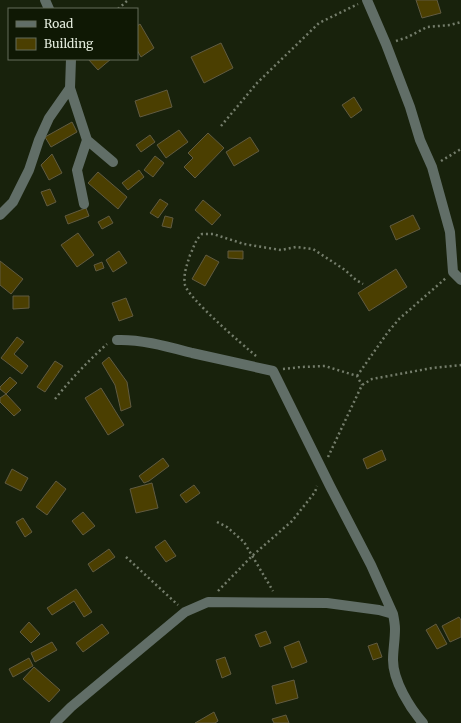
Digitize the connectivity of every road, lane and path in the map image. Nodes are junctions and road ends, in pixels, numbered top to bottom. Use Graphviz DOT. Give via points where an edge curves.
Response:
graph roads {
  1 [pos="128,0"];
  2 [pos="363,2"];
  3 [pos="119,8"];
  4 [pos="461,22"];
  5 [pos="386,44"];
  6 [pos="71,60"];
  7 [pos="70,88"];
  8 [pos="221,126"];
  9 [pos="87,140"];
  10 [pos="461,149"];
  11 [pos="113,162"];
  12 [pos="432,167"];
  13 [pos="84,204"];
  14 [pos="0,215"];
  15 [pos="453,272"];
  16 [pos="461,280"];
  17 [pos="363,284"];
  18 [pos="117,340"];
  19 [pos="461,365"];
  20 [pos="273,371"];
  21 [pos="357,376"];
  22 [pos="362,386"];
  23 [pos="55,399"];
  24 [pos="322,470"];
  25 [pos="217,522"];
  26 [pos="252,556"];
  27 [pos="126,557"];
  28 [pos="208,602"];
  29 [pos="279,602"];
  30 [pos="185,612"];
  31 [pos="393,614"];
  32 [pos="55,723"];
  33 [pos="423,723"];
  1 -- 3 [label="path"];
  2 -- 5 [label="street"];
  2 -- 8 [label="path" via="319,23 257,83"];
  4 -- 5 [label="path" via="427,27"];
  5 -- 12 [label="street"];
  6 -- 7 [label="street"];
  7 -- 9 [label="street"];
  7 -- 14 [label="street" via="48,118 29,170 13,202"];
  9 -- 11 [label="street"];
  9 -- 13 [label="street" via="77,170"];
  10 -- 12 [label="path"];
  12 -- 15 [label="street" via="450,232"];
  15 -- 16 [label="street"];
  15 -- 21 [label="path" via="399,319"];
  17 -- 20 [label="path" via="312,249 296,247 281,250 244,244 213,234 202,234 197,239 185,270 185,286 226,329"];
  18 -- 20 [label="street" via="127,339"];
  18 -- 23 [label="path" via="108,344 92,358"];
  19 -- 22 [label="path" via="372,379"];
  20 -- 21 [label="path" via="325,366"];
  20 -- 24 [label="street"];
  21 -- 22 [label="path"];
  22 -- 24 [label="path"];
  24 -- 26 [label="path" via="315,492 292,521"];
  24 -- 31 [label="street"];
  25 -- 26 [label="path" via="240,538"];
  26 -- 28 [label="path"];
  26 -- 29 [label="path"];
  27 -- 30 [label="path"];
  28 -- 29 [label="street"];
  28 -- 30 [label="street"];
  29 -- 31 [label="street" via="327,603"];
  30 -- 32 [label="street"];
  31 -- 33 [label="street" via="393,662 397,680 404,696"];
}
